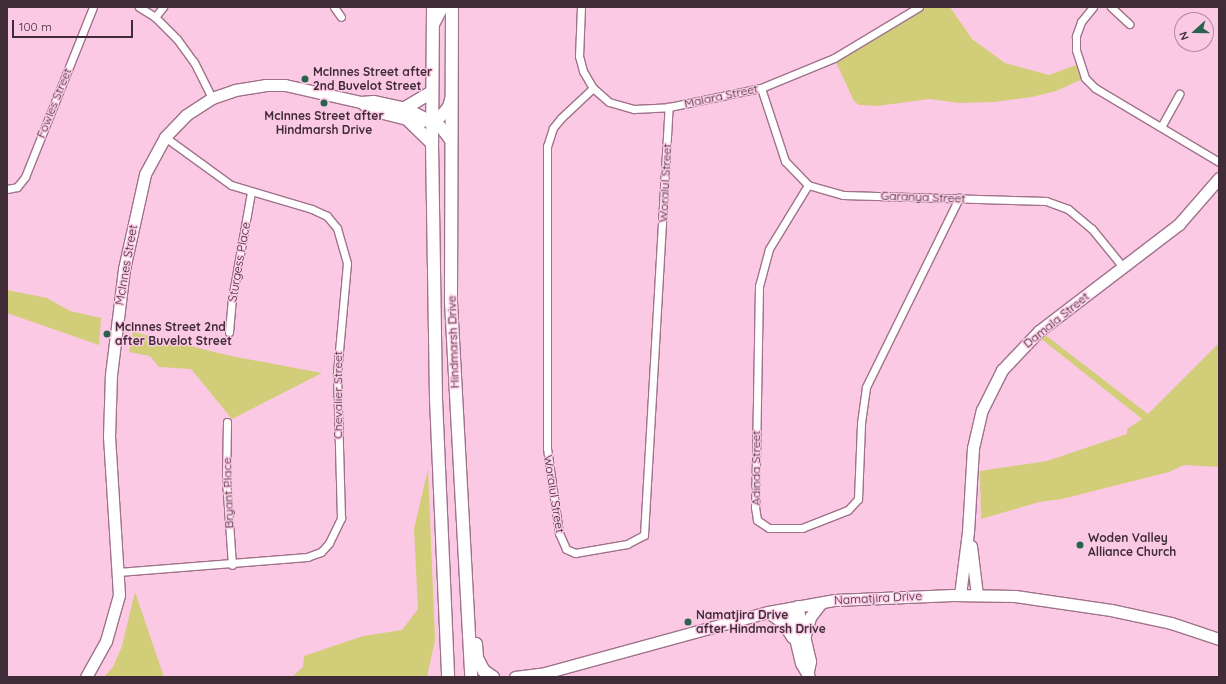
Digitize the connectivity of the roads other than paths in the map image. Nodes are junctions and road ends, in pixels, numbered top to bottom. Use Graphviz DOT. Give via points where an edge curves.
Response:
graph roads {
  1 [pos="93,7"];
  2 [pos="139,7"];
  3 [pos="163,7"];
  4 [pos="334,7"];
  5 [pos="433,7"];
  6 [pos="442,7"];
  7 [pos="452,7"];
  8 [pos="581,7"];
  9 [pos="919,7"];
  10 [pos="1092,7"];
  11 [pos="1111,7"];
  12 [pos="155,17"];
  13 [pos="341,17"];
  14 [pos="433,24"];
  15 [pos="1129,24"];
  16 [pos="593,88"];
  17 [pos="761,88"];
  18 [pos="432,92"];
  19 [pos="1179,94"];
  20 [pos="451,95"];
  21 [pos="212,98"];
  22 [pos="669,107"];
  23 [pos="406,114"];
  24 [pos="432,120"];
  25 [pos="1161,127"];
  26 [pos="165,138"];
  27 [pos="451,141"];
  28 [pos="432,143"];
  29 [pos="1219,162"];
  30 [pos="1219,178"];
  31 [pos="808,185"];
  32 [pos="7,188"];
  33 [pos="251,192"];
  34 [pos="959,198"];
  35 [pos="1123,267"];
  36 [pos="229,332"];
  37 [pos="227,422"];
  38 [pos="968,532"];
  39 [pos="232,565"];
  40 [pos="118,572"];
  41 [pos="960,595"];
  42 [pos="977,595"];
  43 [pos="466,596"];
  44 [pos="821,602"];
  45 [pos="792,607"];
  46 [pos="768,612"];
  47 [pos="1219,639"];
  48 [pos="801,642"];
  49 [pos="448,671"];
  50 [pos="808,674"];
  51 [pos="538,675"];
  52 [pos="86,677"];
  53 [pos="438,677"];
  54 [pos="470,677"];
  55 [pos="493,677"];
  56 [pos="515,677"];
  1 -- 32 [label="street, Fowles Street" via="25,177 17,187"];
  2 -- 12 [label="street"];
  3 -- 12 [label="street"];
  4 -- 13 [label="street"];
  5 -- 14 [label="main road, Hindmarsh Drive"];
  6 -- 14 [label="street"];
  7 -- 20 [label="main road, Hindmarsh Drive"];
  8 -- 16 [label="street, Malara Street" via="579,56"];
  9 -- 17 [label="street, Malara Street" via="834,58"];
  10 -- 25 [label="street" via="1081,22 1076,36 1076,50 1085,78 1095,88"];
  11 -- 15 [label="street"];
  12 -- 21 [label="street" via="178,39 194,62"];
  14 -- 18 [label="main road, Hindmarsh Drive"];
  16 -- 22 [label="street, Malara Street" via="610,102 622,106"];
  16 -- 22 [label="street, Woralul Street" via="553,128 547,146 547,448 560,533 566,549 575,553 627,544 644,535"];
  17 -- 22 [label="street, Malara Street"];
  17 -- 31 [label="street, Garanya Street" via="785,161"];
  18 -- 23 [label="main road"];
  18 -- 24 [label="main road, Hindmarsh Drive"];
  19 -- 25 [label="street"];
  20 -- 24 [label="street" via="448,106 440,116"];
  20 -- 27 [label="main road, Hindmarsh Drive"];
  21 -- 23 [label="street, McInnes Street" via="246,87 285,85 361,102 373,101"];
  21 -- 26 [label="street, McInnes Street" via="186,115"];
  23 -- 24 [label="street, McInnes Street"];
  23 -- 28 [label="main road"];
  24 -- 27 [label="street, McInnes Street" via="445,131"];
  24 -- 28 [label="main road, Hindmarsh Drive"];
  25 -- 29 [label="street"];
  26 -- 33 [label="street, Chevalier Street" via="216,177"];
  26 -- 40 [label="street, McInnes Street" via="154,155 139,196 116,325 109,437"];
  27 -- 43 [label="main road, Hindmarsh Drive" via="451,302"];
  28 -- 49 [label="main road, Hindmarsh Drive" via="436,399"];
  30 -- 35 [label="street, Damala Street" via="1191,214"];
  31 -- 34 [label="street, Garanya Street" via="842,195"];
  31 -- 34 [label="street, Adinda Street" via="769,249 759,286 755,507 758,520 769,528 802,528 848,510 858,499 860,423 866,388"];
  33 -- 36 [label="street, Sturgess Place" via="232,299"];
  33 -- 39 [label="street, Chevalier Street" via="312,209 327,216 342,240 346,263 336,373 342,506 336,533 321,552 296,560"];
  34 -- 35 [label="street, Garanya Street" via="1046,201 1068,209 1092,229"];
  35 -- 38 [label="street, Damala Street" via="1039,331 1002,370 992,387 977,429"];
  37 -- 39 [label="street, Bryant Place" via="226,479"];
  38 -- 41 [label="street, Damala Street"];
  38 -- 42 [label="street, Damala Street"];
  39 -- 40 [label="street, Chevalier Street"];
  40 -- 52 [label="street, McInnes Street" via="119,595 113,624"];
  41 -- 42 [label="street, Namatjira Drive"];
  41 -- 44 [label="street, Namatjira Drive"];
  42 -- 47 [label="street, Namatjira Drive" via="1015,596 1111,610 1171,622"];
  43 -- 54 [label="main road, Hindmarsh Drive"];
  43 -- 55 [label="main road" via="474,607 477,658 484,671"];
  44 -- 45 [label="street, Namatjira Drive"];
  44 -- 48 [label="street" via="806,626"];
  45 -- 46 [label="street, Namatjira Drive"];
  45 -- 48 [label="street"];
  46 -- 48 [label="street" via="783,622"];
  46 -- 51 [label="street, Namatjira Drive"];
  48 -- 50 [label="street" via="810,661"];
  49 -- 53 [label="main road"];
  51 -- 56 [label="street, Namatjira Drive"];
}
